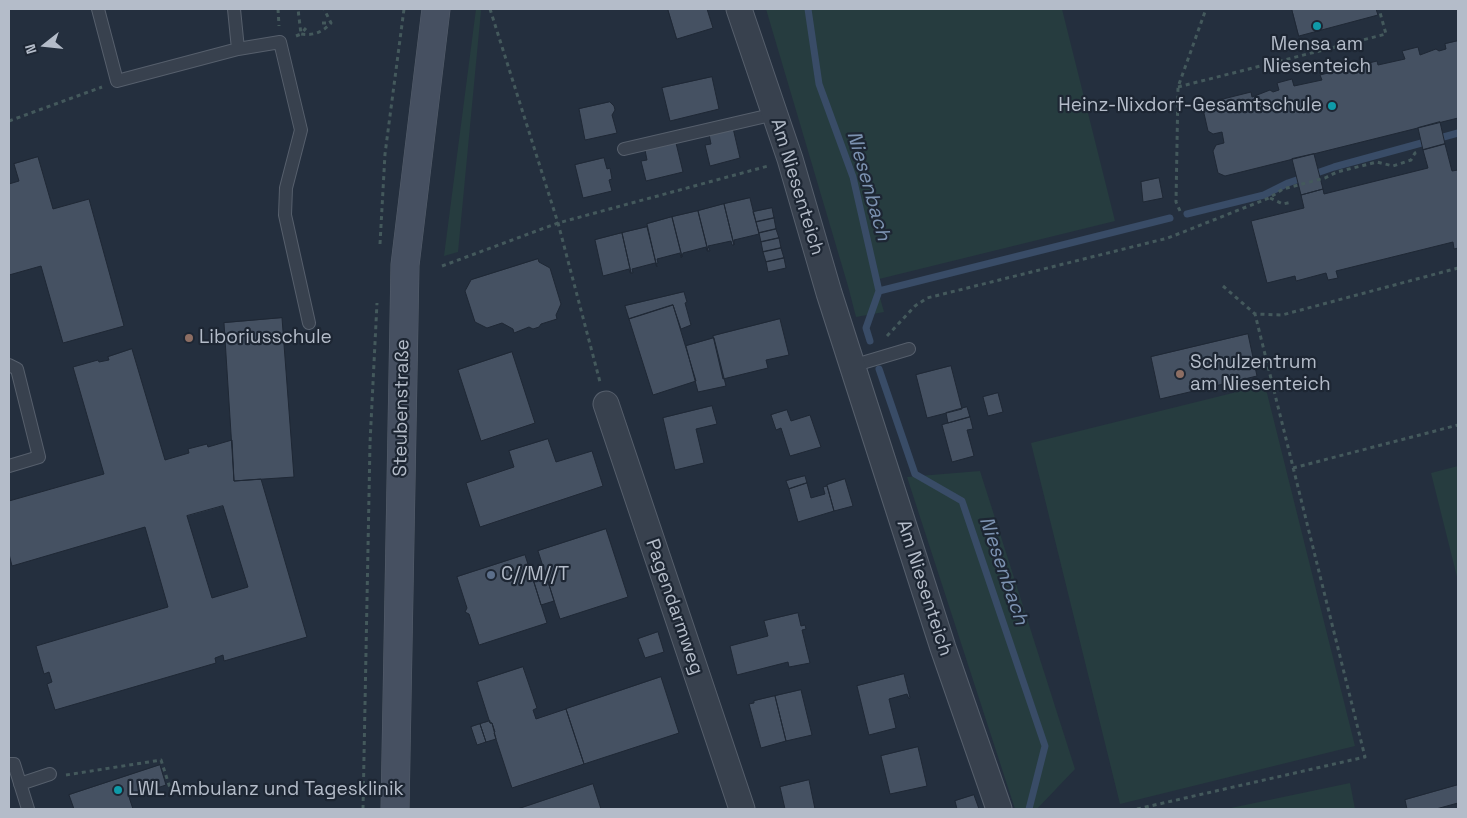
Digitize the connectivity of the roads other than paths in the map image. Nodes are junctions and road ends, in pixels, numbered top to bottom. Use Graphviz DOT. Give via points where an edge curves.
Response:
graph roads {
  1 [pos="234,9"];
  2 [pos="436,9"];
  3 [pos="740,9"];
  4 [pos="98,10"];
  5 [pos="238,49"];
  6 [pos="775,114"];
  7 [pos="624,149"];
  8 [pos="310,323"];
  9 [pos="909,348"];
  10 [pos="9,365"];
  11 [pos="852,366"];
  12 [pos="606,404"];
  13 [pos="9,466"];
  14 [pos="9,764"];
  15 [pos="50,774"];
  16 [pos="20,784"];
  17 [pos="28,809"];
  18 [pos="395,809"];
  19 [pos="742,809"];
  20 [pos="999,809"];
  1 -- 5 [label="lane"];
  2 -- 18 [label="street, Steubenstraße" via="405,265"];
  3 -- 6 [label="street, Am Niesenteich"];
  4 -- 5 [label="lane" via="118,81"];
  5 -- 8 [label="lane" via="280,42 301,130 286,188 285,215"];
  6 -- 7 [label="lane"];
  6 -- 11 [label="street, Am Niesenteich"];
  9 -- 11 [label="lane"];
  10 -- 13 [label="lane" via="17,369 40,456"];
  11 -- 20 [label="street, Am Niesenteich"];
  12 -- 19 [label="street, Pagendarmweg"];
  14 -- 16 [label="lane" via="14,764"];
  15 -- 16 [label="lane"];
  16 -- 17 [label="lane"];
}
